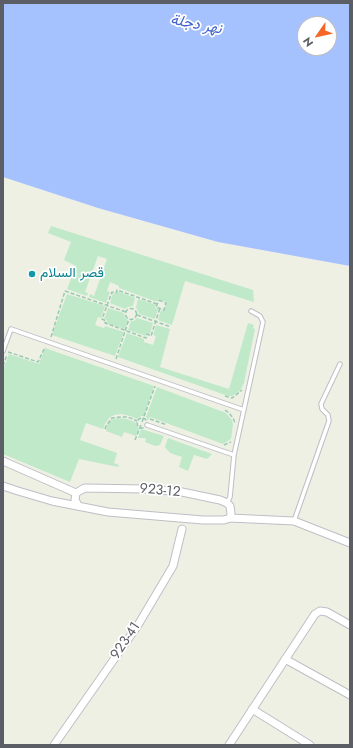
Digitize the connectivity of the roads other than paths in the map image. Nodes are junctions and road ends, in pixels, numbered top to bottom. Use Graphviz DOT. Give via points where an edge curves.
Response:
graph roads {
  1 [pos="251,311"];
  2 [pos="3,351"];
  3 [pos="340,364"];
  4 [pos="244,410"];
  5 [pos="147,425"];
  6 [pos="234,455"];
  7 [pos="3,461"];
  8 [pos="3,486"];
  9 [pos="76,493"];
  10 [pos="227,502"];
  11 [pos="78,505"];
  12 [pos="230,518"];
  13 [pos="294,521"];
  14 [pos="182,529"];
  15 [pos="350,543"];
  16 [pos="350,625"];
  17 [pos="284,659"];
  18 [pos="350,696"];
  19 [pos="252,709"];
  20 [pos="54,745"];
  21 [pos="229,745"];
  22 [pos="310,745"];
  1 -- 4 [label="lane" via="260,316 263,322"];
  2 -- 4 [label="lane" via="11,329"];
  3 -- 13 [label="lane" via="321,404 329,421"];
  4 -- 6 [label="lane"];
  5 -- 6 [label="lane"];
  6 -- 10 [label="lane" via="230,497"];
  7 -- 9 [label="street"];
  8 -- 11 [label="street, 923-12" via="52,501"];
  9 -- 10 [label="street, 923-12" via="85,488 145,489 182,492"];
  9 -- 11 [label="street" via="75,500"];
  10 -- 12 [label="street" via="231,510"];
  11 -- 12 [label="street, 923-12" via="108,512 179,519"];
  12 -- 13 [label="street, 923-12"];
  13 -- 15 [label="street, 923-12"];
  14 -- 20 [label="street, 923-41" via="173,566 138,625"];
  16 -- 17 [label="street" via="327,612 320,611 315,614"];
  17 -- 18 [label="street"];
  17 -- 19 [label="street"];
  19 -- 21 [label="street"];
  19 -- 22 [label="street"];
}
